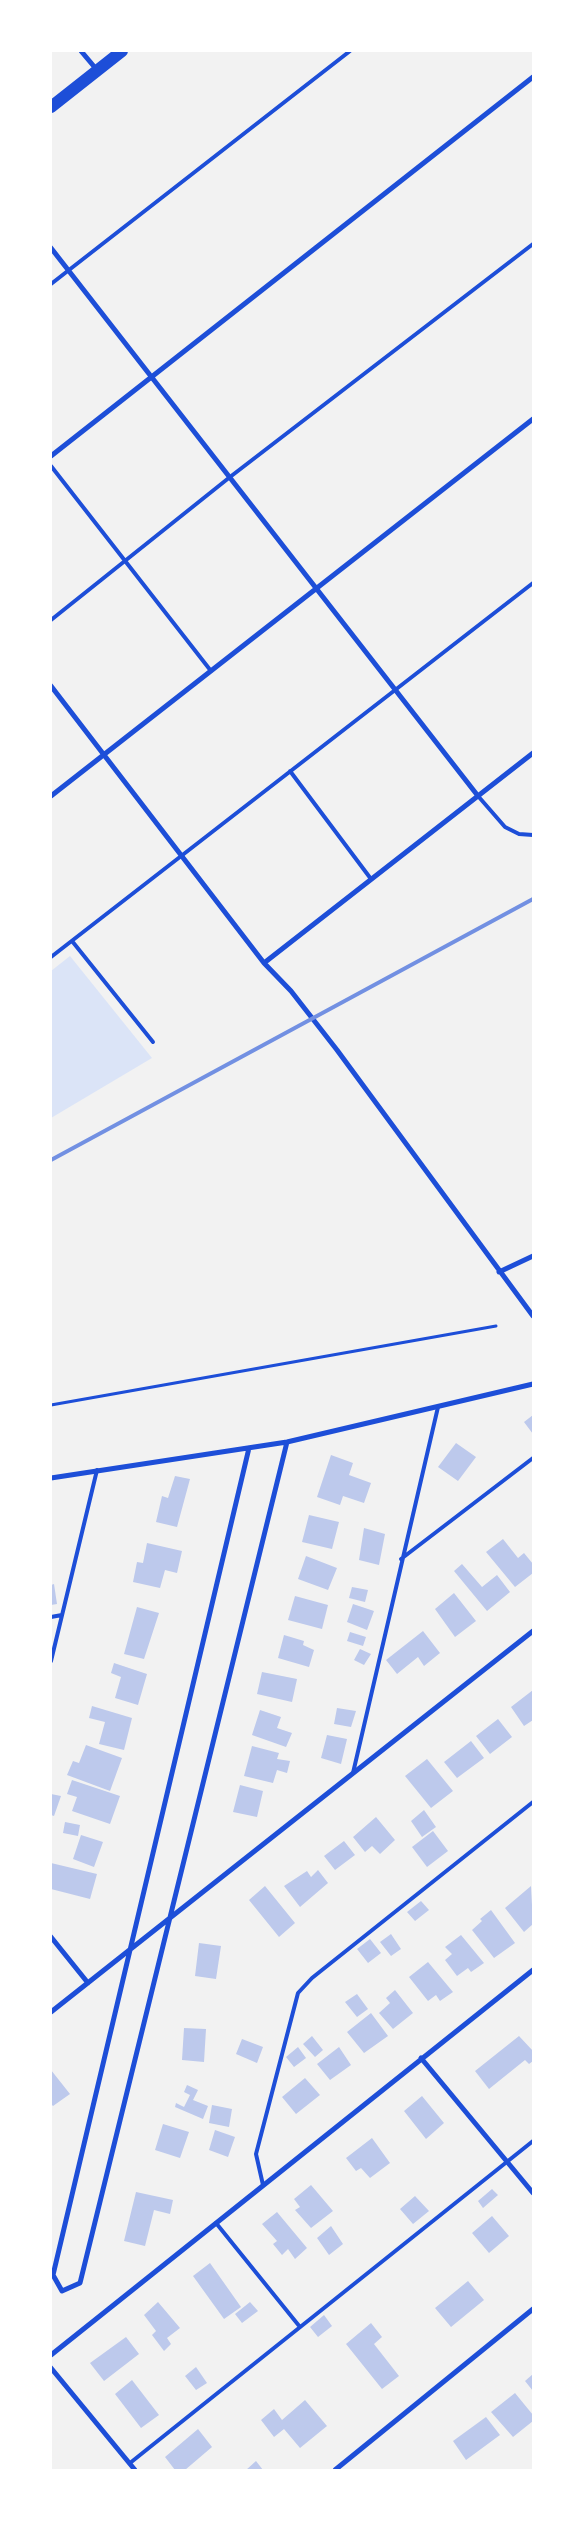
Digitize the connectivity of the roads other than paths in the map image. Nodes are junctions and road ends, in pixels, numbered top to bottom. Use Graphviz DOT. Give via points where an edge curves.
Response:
graph roads {
  1 [pos="82,51"];
  2 [pos="122,51"];
  3 [pos="350,51"];
  4 [pos="97,71"];
  5 [pos="533,77"];
  6 [pos="51,107"];
  7 [pos="533,244"];
  8 [pos="51,248"];
  9 [pos="69,270"];
  10 [pos="51,284"];
  11 [pos="152,377"];
  12 [pos="533,419"];
  13 [pos="51,456"];
  14 [pos="51,466"];
  15 [pos="230,477"];
  16 [pos="125,561"];
  17 [pos="533,583"];
  18 [pos="316,589"];
  19 [pos="51,620"];
  20 [pos="211,671"];
  21 [pos="51,686"];
  22 [pos="395,690"];
  23 [pos="533,753"];
  24 [pos="103,755"];
  25 [pos="290,771"];
  26 [pos="51,796"];
  27 [pos="478,796"];
  28 [pos="533,835"];
  29 [pos="180,855"];
  30 [pos="371,879"];
  31 [pos="72,941"];
  32 [pos="51,957"];
  33 [pos="264,964"];
  34 [pos="153,1042"];
  35 [pos="533,1256"];
  36 [pos="499,1272"];
  37 [pos="533,1316"];
  38 [pos="533,1384"];
  39 [pos="438,1407"];
  40 [pos="287,1442"];
  41 [pos="249,1448"];
  42 [pos="533,1458"];
  43 [pos="97,1470"];
  44 [pos="51,1478"];
  45 [pos="401,1560"];
  46 [pos="62,1615"];
  47 [pos="51,1617"];
  48 [pos="533,1631"];
  49 [pos="51,1662"];
  50 [pos="353,1774"];
  51 [pos="533,1802"];
  52 [pos="169,1919"];
  53 [pos="51,1937"];
  54 [pos="128,1952"];
  55 [pos="533,1970"];
  56 [pos="88,1983"];
  57 [pos="51,2012"];
  58 [pos="422,2058"];
  59 [pos="533,2141"];
  60 [pos="506,2161"];
  61 [pos="263,2185"];
  62 [pos="533,2194"];
  63 [pos="216,2223"];
  64 [pos="533,2309"];
  65 [pos="300,2326"];
  66 [pos="51,2356"];
  67 [pos="51,2368"];
  68 [pos="130,2463"];
  69 [pos="135,2470"];
  70 [pos="335,2470"];
  1 -- 4 [label="street"];
  2 -- 4 [label="highway"];
  3 -- 9 [label="lane"];
  4 -- 6 [label="highway"];
  5 -- 11 [label="street"];
  7 -- 15 [label="lane"];
  8 -- 9 [label="street"];
  9 -- 10 [label="lane"];
  9 -- 11 [label="street"];
  11 -- 13 [label="street"];
  11 -- 15 [label="street"];
  12 -- 18 [label="street"];
  14 -- 16 [label="lane"];
  15 -- 16 [label="lane"];
  15 -- 18 [label="street"];
  16 -- 19 [label="lane"];
  16 -- 20 [label="lane"];
  17 -- 22 [label="lane"];
  18 -- 20 [label="street"];
  18 -- 22 [label="street"];
  20 -- 24 [label="street"];
  21 -- 24 [label="street"];
  22 -- 25 [label="lane"];
  22 -- 27 [label="street"];
  23 -- 27 [label="street"];
  24 -- 26 [label="street"];
  24 -- 29 [label="street"];
  25 -- 29 [label="lane"];
  25 -- 30 [label="lane"];
  27 -- 28 [label="lane" via="505,827 519,834"];
  27 -- 30 [label="street"];
  29 -- 31 [label="lane"];
  29 -- 33 [label="street"];
  30 -- 33 [label="street"];
  31 -- 32 [label="lane"];
  31 -- 34 [label="lane"];
  33 -- 36 [label="street" via="291,991 337,1050"];
  35 -- 36 [label="street"];
  36 -- 37 [label="street"];
  38 -- 39 [label="street"];
  39 -- 40 [label="street"];
  39 -- 45 [label="lane"];
  40 -- 41 [label="street"];
  40 -- 52 [label="street"];
  41 -- 43 [label="street"];
  41 -- 54 [label="street"];
  42 -- 45 [label="lane"];
  43 -- 44 [label="street"];
  43 -- 46 [label="lane"];
  45 -- 50 [label="lane"];
  46 -- 47 [label="lane"];
  46 -- 49 [label="lane"];
  48 -- 50 [label="street"];
  50 -- 52 [label="street"];
  51 -- 61 [label="lane" via="312,1978 298,1993 256,2154"];
  52 -- 54 [label="street"];
  52 -- 54 [label="street" via="80,2283 62,2291 53,2275"];
  53 -- 56 [label="street"];
  54 -- 56 [label="street"];
  55 -- 58 [label="street"];
  56 -- 57 [label="street"];
  58 -- 60 [label="street"];
  58 -- 61 [label="street"];
  59 -- 60 [label="lane"];
  60 -- 62 [label="street"];
  60 -- 65 [label="lane"];
  61 -- 63 [label="street"];
  63 -- 65 [label="lane"];
  63 -- 66 [label="street"];
  64 -- 70 [label="street"];
  65 -- 68 [label="lane"];
  67 -- 68 [label="street"];
  68 -- 69 [label="street"];
}
